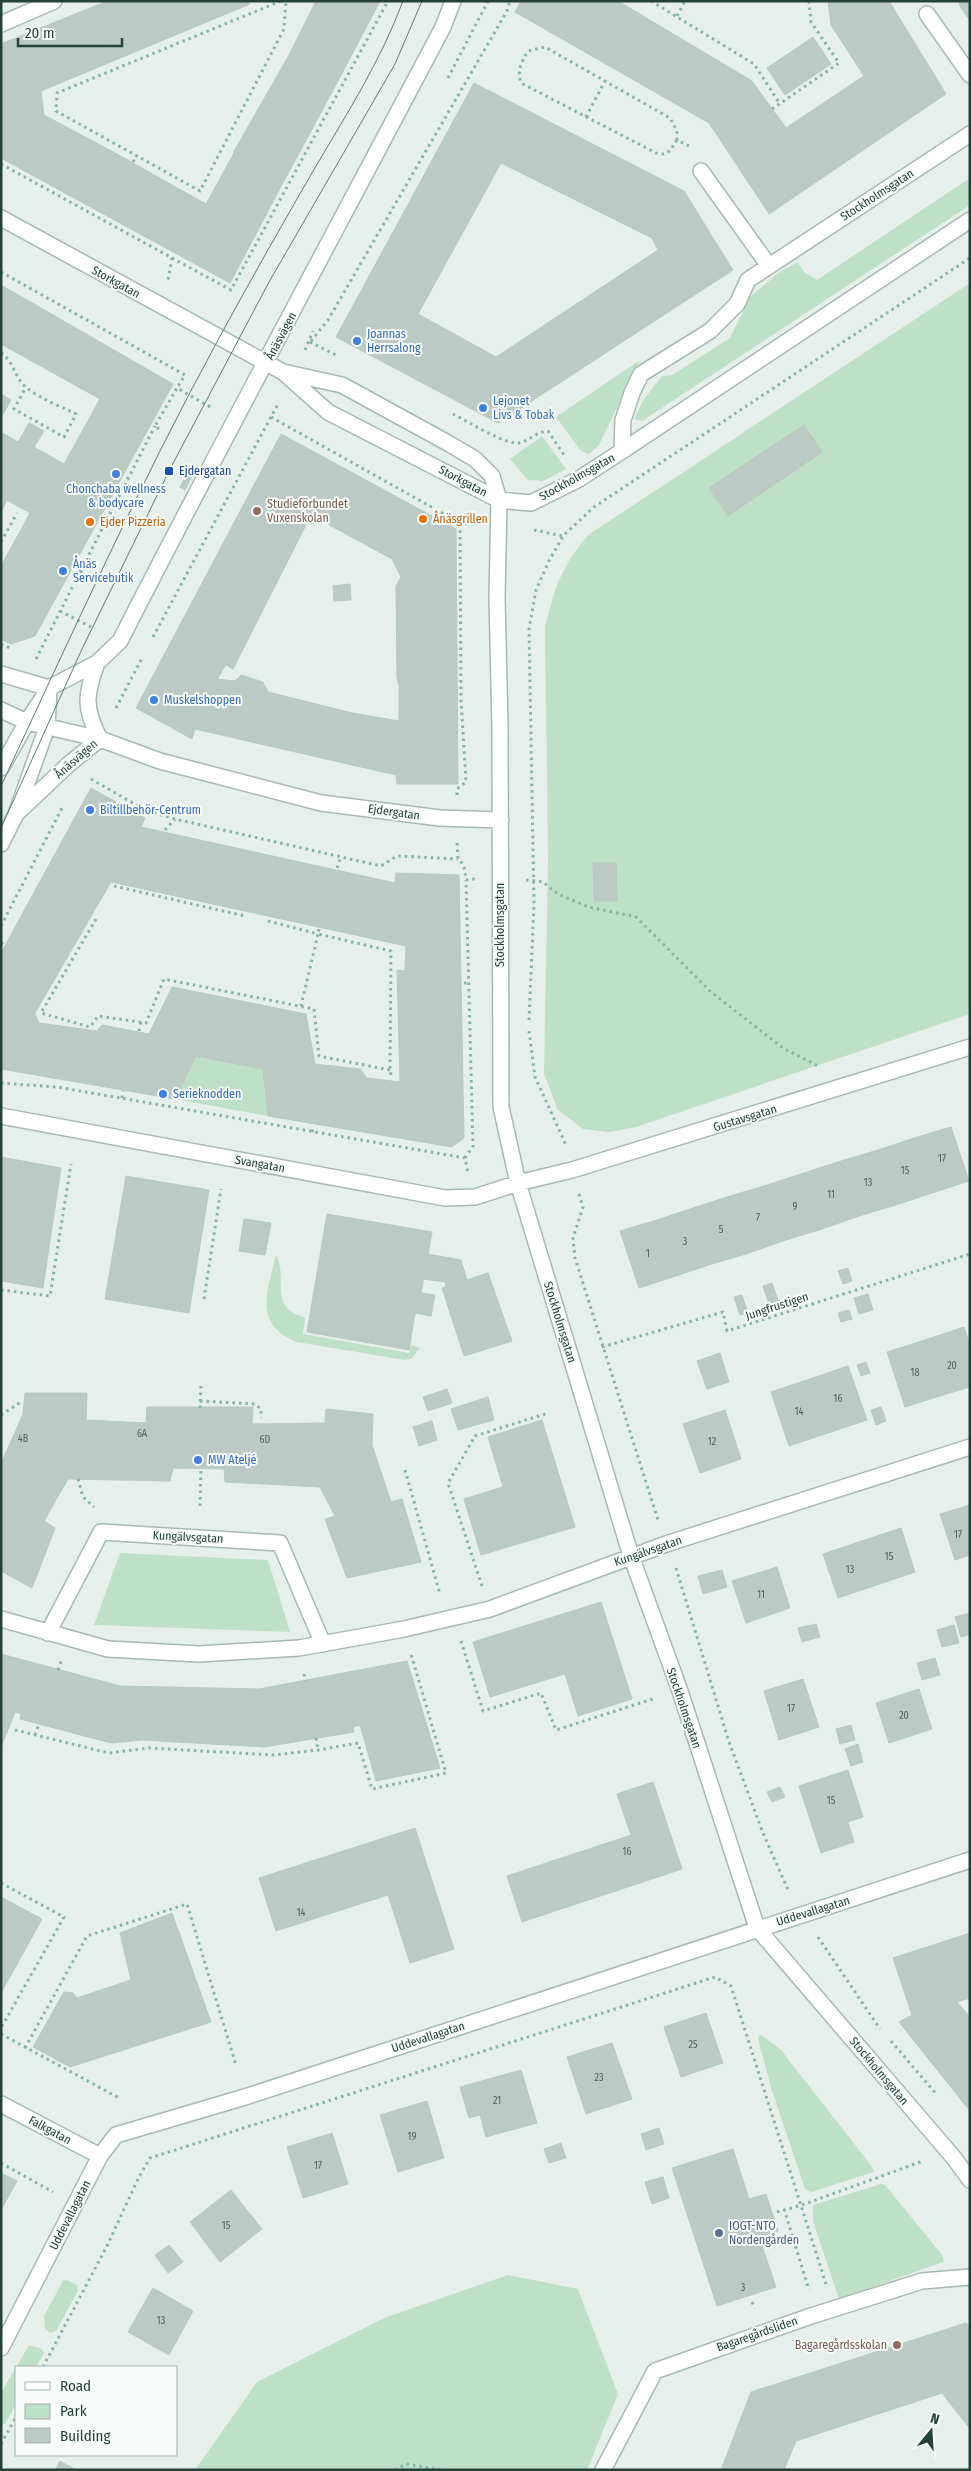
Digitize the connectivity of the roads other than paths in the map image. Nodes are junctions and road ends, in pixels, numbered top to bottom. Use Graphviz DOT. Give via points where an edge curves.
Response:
graph roads {
  1 [pos="54,1"];
  2 [pos="453,1"];
  3 [pos="927,14"];
  4 [pos="1,24"];
  5 [pos="970,76"];
  6 [pos="970,134"];
  7 [pos="702,171"];
  8 [pos="1,218"];
  9 [pos="970,220"];
  10 [pos="769,266"];
  11 [pos="266,364"];
  12 [pos="289,375"];
  13 [pos="622,452"];
  14 [pos="499,500"];
  15 [pos="97,663"];
  16 [pos="1,674"];
  17 [pos="49,688"];
  18 [pos="1,710"];
  19 [pos="27,722"];
  20 [pos="47,727"];
  21 [pos="100,739"];
  22 [pos="1,768"];
  23 [pos="16,814"];
  24 [pos="501,820"];
  25 [pos="1,844"];
  26 [pos="970,1047"];
  27 [pos="1,1116"];
  28 [pos="518,1183"];
  29 [pos="970,1447"];
  30 [pos="631,1556"];
  31 [pos="1,1619"];
  32 [pos="48,1633"];
  33 [pos="323,1644"];
  34 [pos="970,1860"];
  35 [pos="757,1928"];
  36 [pos="1,2104"];
  37 [pos="100,2156"];
  38 [pos="970,2180"];
  39 [pos="970,2277"];
  40 [pos="1,2348"];
  41 [pos="603,2470"];
  1 -- 4 [label="street"];
  2 -- 11 [label="street, Ånäsvägen" via="443,27"];
  3 -- 5 [label="street"];
  6 -- 10 [label="street, Stockholmsgatan"];
  7 -- 10 [label="street"];
  8 -- 11 [label="street, Storkgatan"];
  9 -- 13 [label="street, Stockholmsgatan"];
  10 -- 13 [label="street, Stockholmsgatan" via="748,280 737,304 710,331 641,374 623,420"];
  11 -- 12 [label="street, Storkgatan"];
  11 -- 15 [label="street, Ånäsvägen" via="120,641"];
  12 -- 14 [label="street, Storkgatan" via="328,412"];
  12 -- 14 [label="street, Storkgatan" via="342,385 475,459 492,476"];
  13 -- 14 [label="street, Stockholmsgatan" via="579,479 530,503"];
  14 -- 24 [label="street, Stockholmsgatan" via="497,597"];
  15 -- 17 [label="street, Ånäsvägen"];
  15 -- 21 [label="street, Ånäsvägen" via="88,688 87,702 90,719"];
  16 -- 17 [label="street"];
  17 -- 19 [label="street, Ånäsvägen"];
  17 -- 20 [label="street, Ånäsvägen"];
  18 -- 19 [label="street, Ejdergatan"];
  19 -- 20 [label="street, Ejdergatan"];
  19 -- 22 [label="street, Ånäsvägen"];
  20 -- 21 [label="street, Ejdergatan"];
  20 -- 23 [label="street, Ånäsvägen"];
  21 -- 23 [label="street, Ånäsvägen"];
  21 -- 24 [label="street, Ejdergatan" via="160,761 321,803 418,816"];
  23 -- 25 [label="street, Ånäsvägen"];
  24 -- 28 [label="street, Stockholmsgatan" via="501,1107"];
  26 -- 28 [label="street, Gustavsgatan" via="572,1170"];
  27 -- 28 [label="street, Svangatan" via="445,1198 474,1197"];
  28 -- 30 [label="street, Stockholmsgatan"];
  29 -- 30 [label="street, Kungälvsgatan"];
  30 -- 33 [label="street, Kungälvsgatan" via="490,1609"];
  30 -- 35 [label="street, Stockholmsgatan" via="680,1691"];
  31 -- 32 [label="street, Kungälvsgatan"];
  32 -- 33 [label="street, Kungälvsgatan" via="108,1649 199,1654"];
  32 -- 33 [label="street, Kungälvsgatan" via="101,1532 280,1543"];
  34 -- 35 [label="street, Uddevallagatan"];
  35 -- 37 [label="street, Uddevallagatan" via="245,2097 116,2135"];
  35 -- 38 [label="street, Stockholmsgatan"];
  36 -- 37 [label="street, Falkgatan"];
  37 -- 40 [label="street, Uddevallagatan"];
  39 -- 41 [label="street, Bagaregårdsliden" via="922,2281 655,2371"];
}
